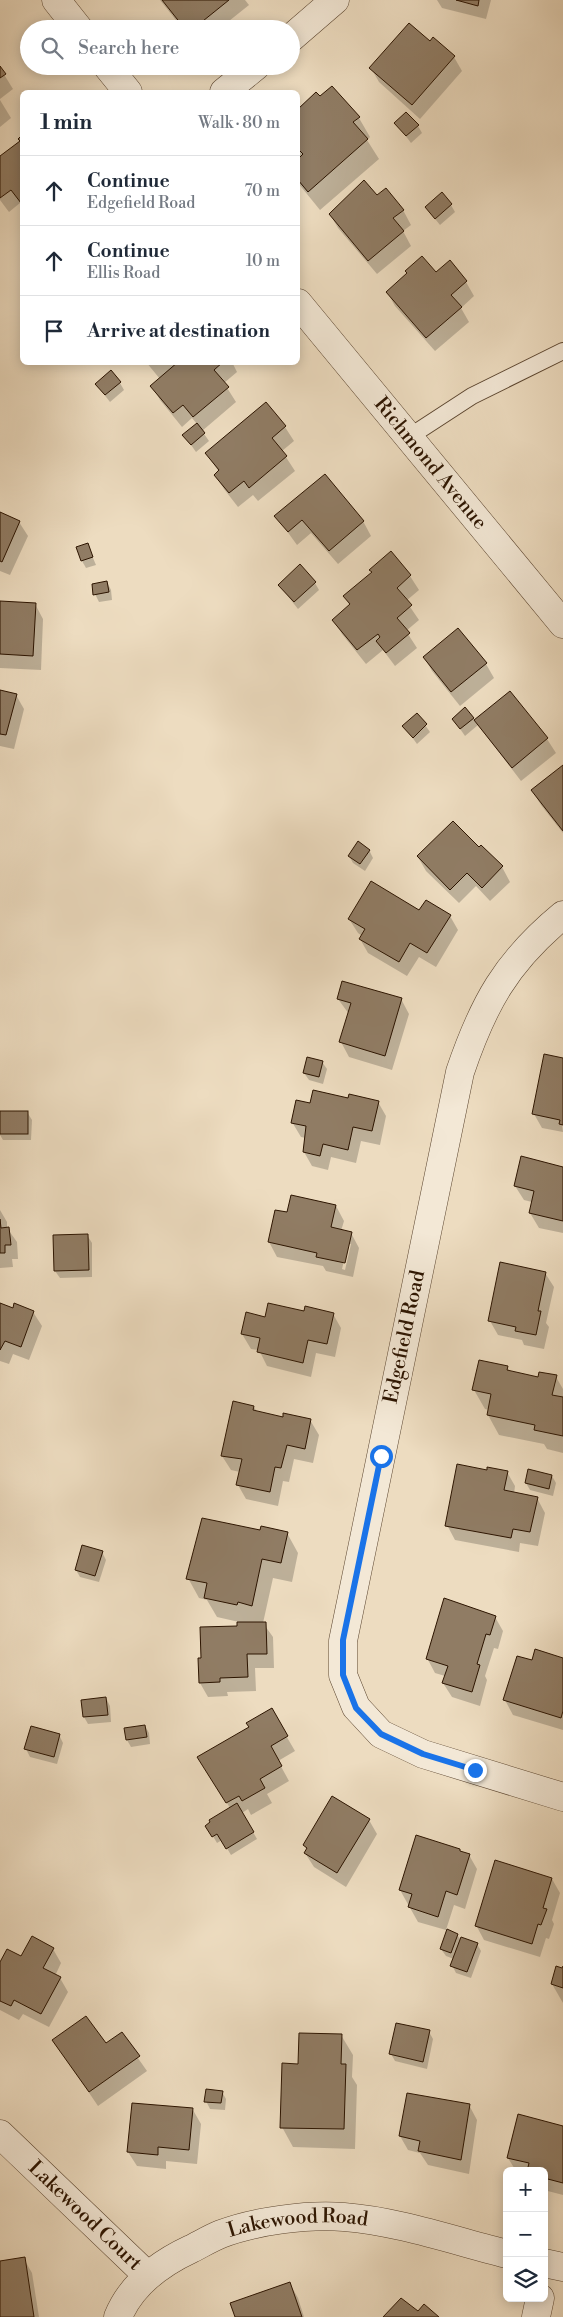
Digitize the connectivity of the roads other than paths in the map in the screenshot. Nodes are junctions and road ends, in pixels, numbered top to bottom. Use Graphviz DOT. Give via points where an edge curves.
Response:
graph roads {
  1 [pos="56,0"];
  2 [pos="335,0"];
  3 [pos="71,20"];
  4 [pos="300,30"];
  5 [pos="115,75"];
  6 [pos="245,75"];
  7 [pos="126,90"];
  8 [pos="226,90"];
  9 [pos="300,305"];
  10 [pos="563,351"];
  11 [pos="409,436"];
  12 [pos="563,624"];
  13 [pos="563,915"];
  14 [pos="563,1797"];
  15 [pos="0,2134"];
  16 [pos="503,2253"];
  17 [pos="147,2275"];
  18 [pos="539,2302"];
  19 [pos="118,2317"];
  20 [pos="536,2317"];
  1 -- 3 [label="street"];
  2 -- 4 [label="street"];
  5 -- 7 [label="street"];
  6 -- 8 [label="street"];
  9 -- 11 [label="street, Richmond Avenue"];
  10 -- 11 [label="lane" via="472,396"];
  11 -- 12 [label="street, Richmond Avenue"];
  13 -- 14 [label="street, Edgefield Road" via="518,958 493,992 474,1030 460,1072 343,1640 343,1675 356,1708 381,1734 423,1754"];
  15 -- 17 [label="street, Lakewood Court"];
  16 -- 17 [label="street, Lakewood Road" via="378,2222 303,2216 222,2234"];
  17 -- 19 [label="street, Lakewood Road"];
  18 -- 20 [label="street"];
}
